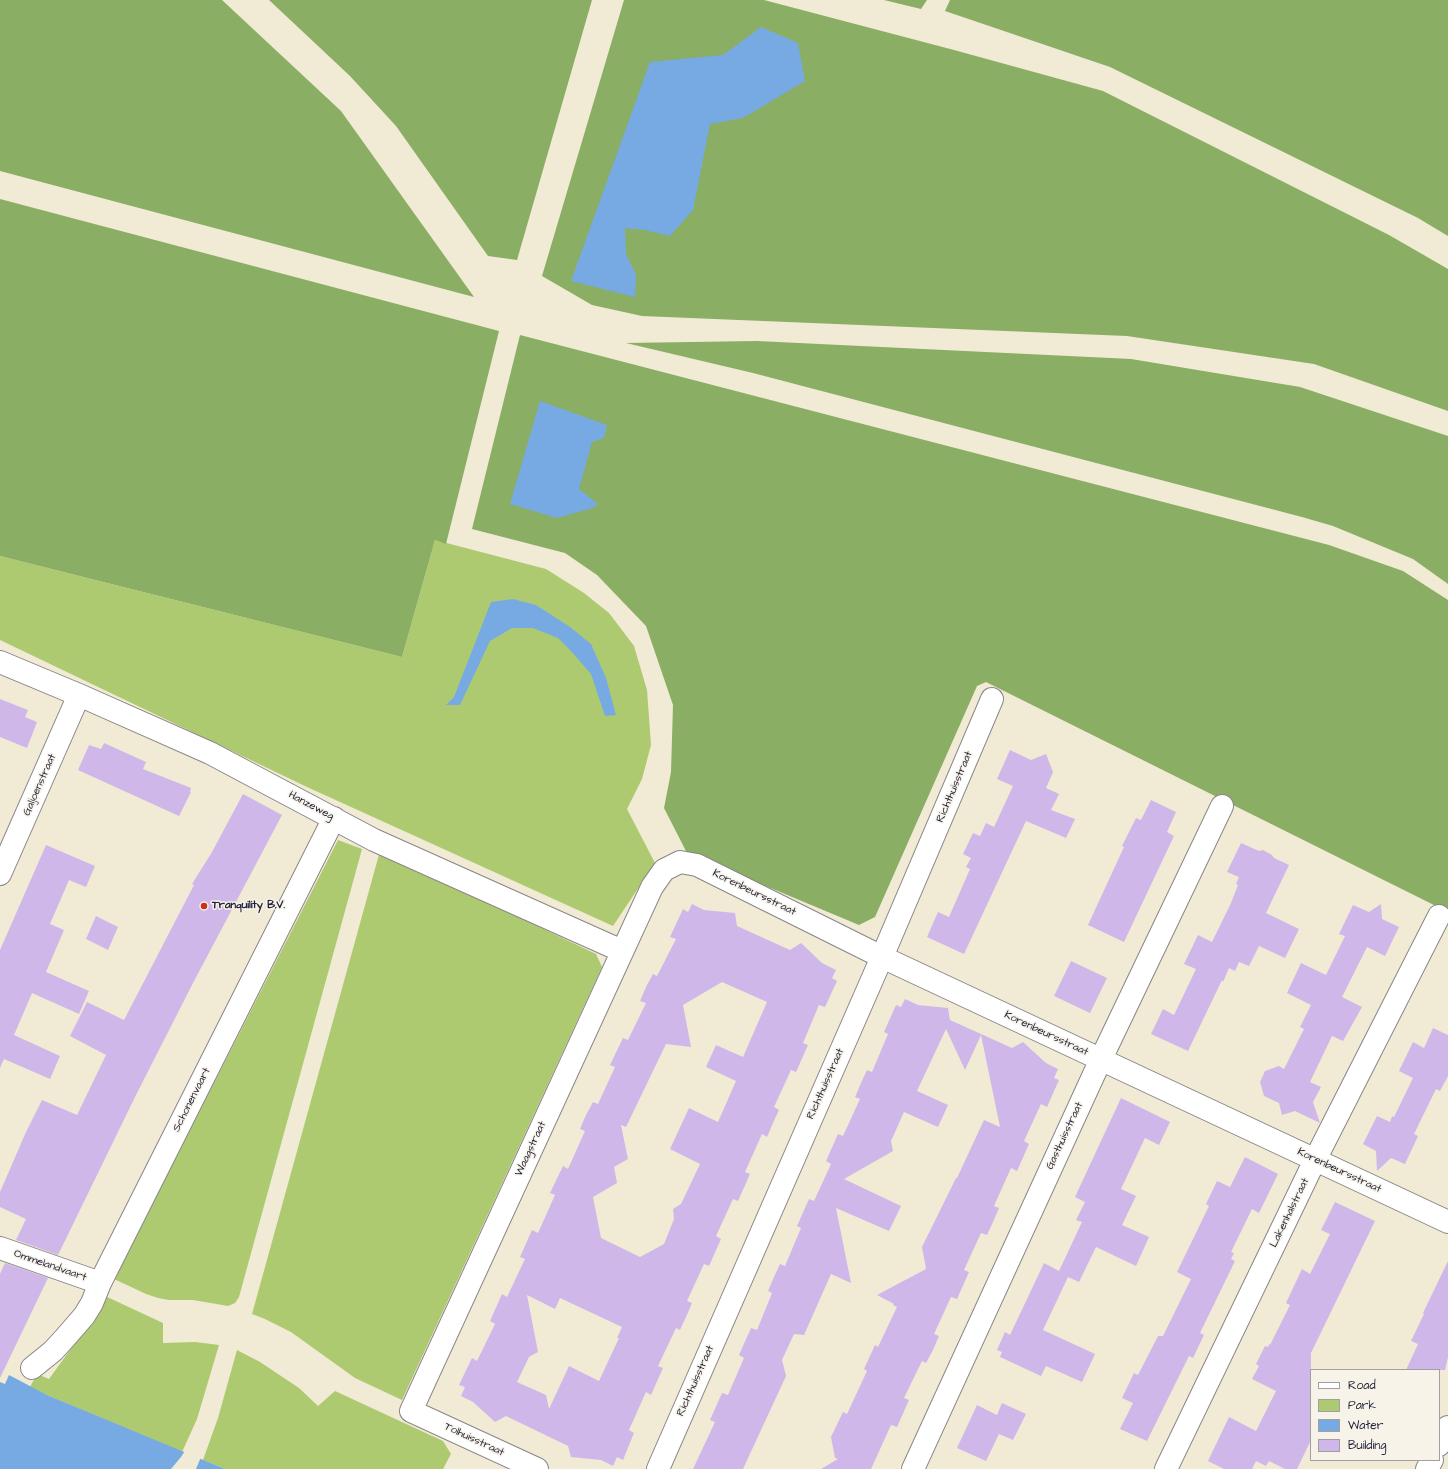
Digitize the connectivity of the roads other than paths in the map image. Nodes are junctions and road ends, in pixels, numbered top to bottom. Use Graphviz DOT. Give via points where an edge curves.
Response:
graph roads {
  1 [pos="0,662"];
  2 [pos="79,695"];
  3 [pos="992,698"];
  4 [pos="1222,806"];
  5 [pos="334,818"];
  6 [pos="0,874"];
  7 [pos="652,887"];
  8 [pos="1439,916"];
  9 [pos="622,951"];
  10 [pos="882,957"];
  11 [pos="1101,1059"];
  12 [pos="1315,1160"];
  13 [pos="1448,1222"];
  14 [pos="0,1248"];
  15 [pos="100,1283"];
  16 [pos="32,1368"];
  17 [pos="411,1411"];
  18 [pos="1448,1427"];
  19 [pos="1440,1443"];
  20 [pos="537,1469"];
  21 [pos="658,1469"];
  22 [pos="913,1469"];
  23 [pos="1166,1469"];
  1 -- 2 [label="street, Hanzeweg"];
  2 -- 5 [label="street, Hanzeweg" via="210,753"];
  2 -- 6 [label="street, Galjoenstraat"];
  3 -- 10 [label="street, Richthuisstraat"];
  4 -- 11 [label="street, Gasthuisstraat"];
  5 -- 9 [label="street, Hanzeweg" via="374,840"];
  5 -- 15 [label="street, Schonenvaart"];
  7 -- 9 [label="street, Waagstraat"];
  7 -- 10 [label="street, Korenbeursstraat" via="664,870 680,862 697,865"];
  8 -- 12 [label="street, Lakenhalstraat"];
  9 -- 17 [label="street, Waagstraat"];
  10 -- 11 [label="street, Korenbeursstraat"];
  10 -- 21 [label="street, Richthuisstraat"];
  11 -- 12 [label="street, Korenbeursstraat"];
  11 -- 22 [label="street, Gasthuisstraat"];
  12 -- 13 [label="street, Korenbeursstraat"];
  12 -- 23 [label="street, Lakenhalstraat"];
  14 -- 15 [label="street, Ommelandvaart"];
  15 -- 16 [label="street, Schonenvaart" via="92,1303 79,1322 53,1351"];
  17 -- 20 [label="street, Tolhuisstraat"];
  18 -- 19 [label="street"];
}
